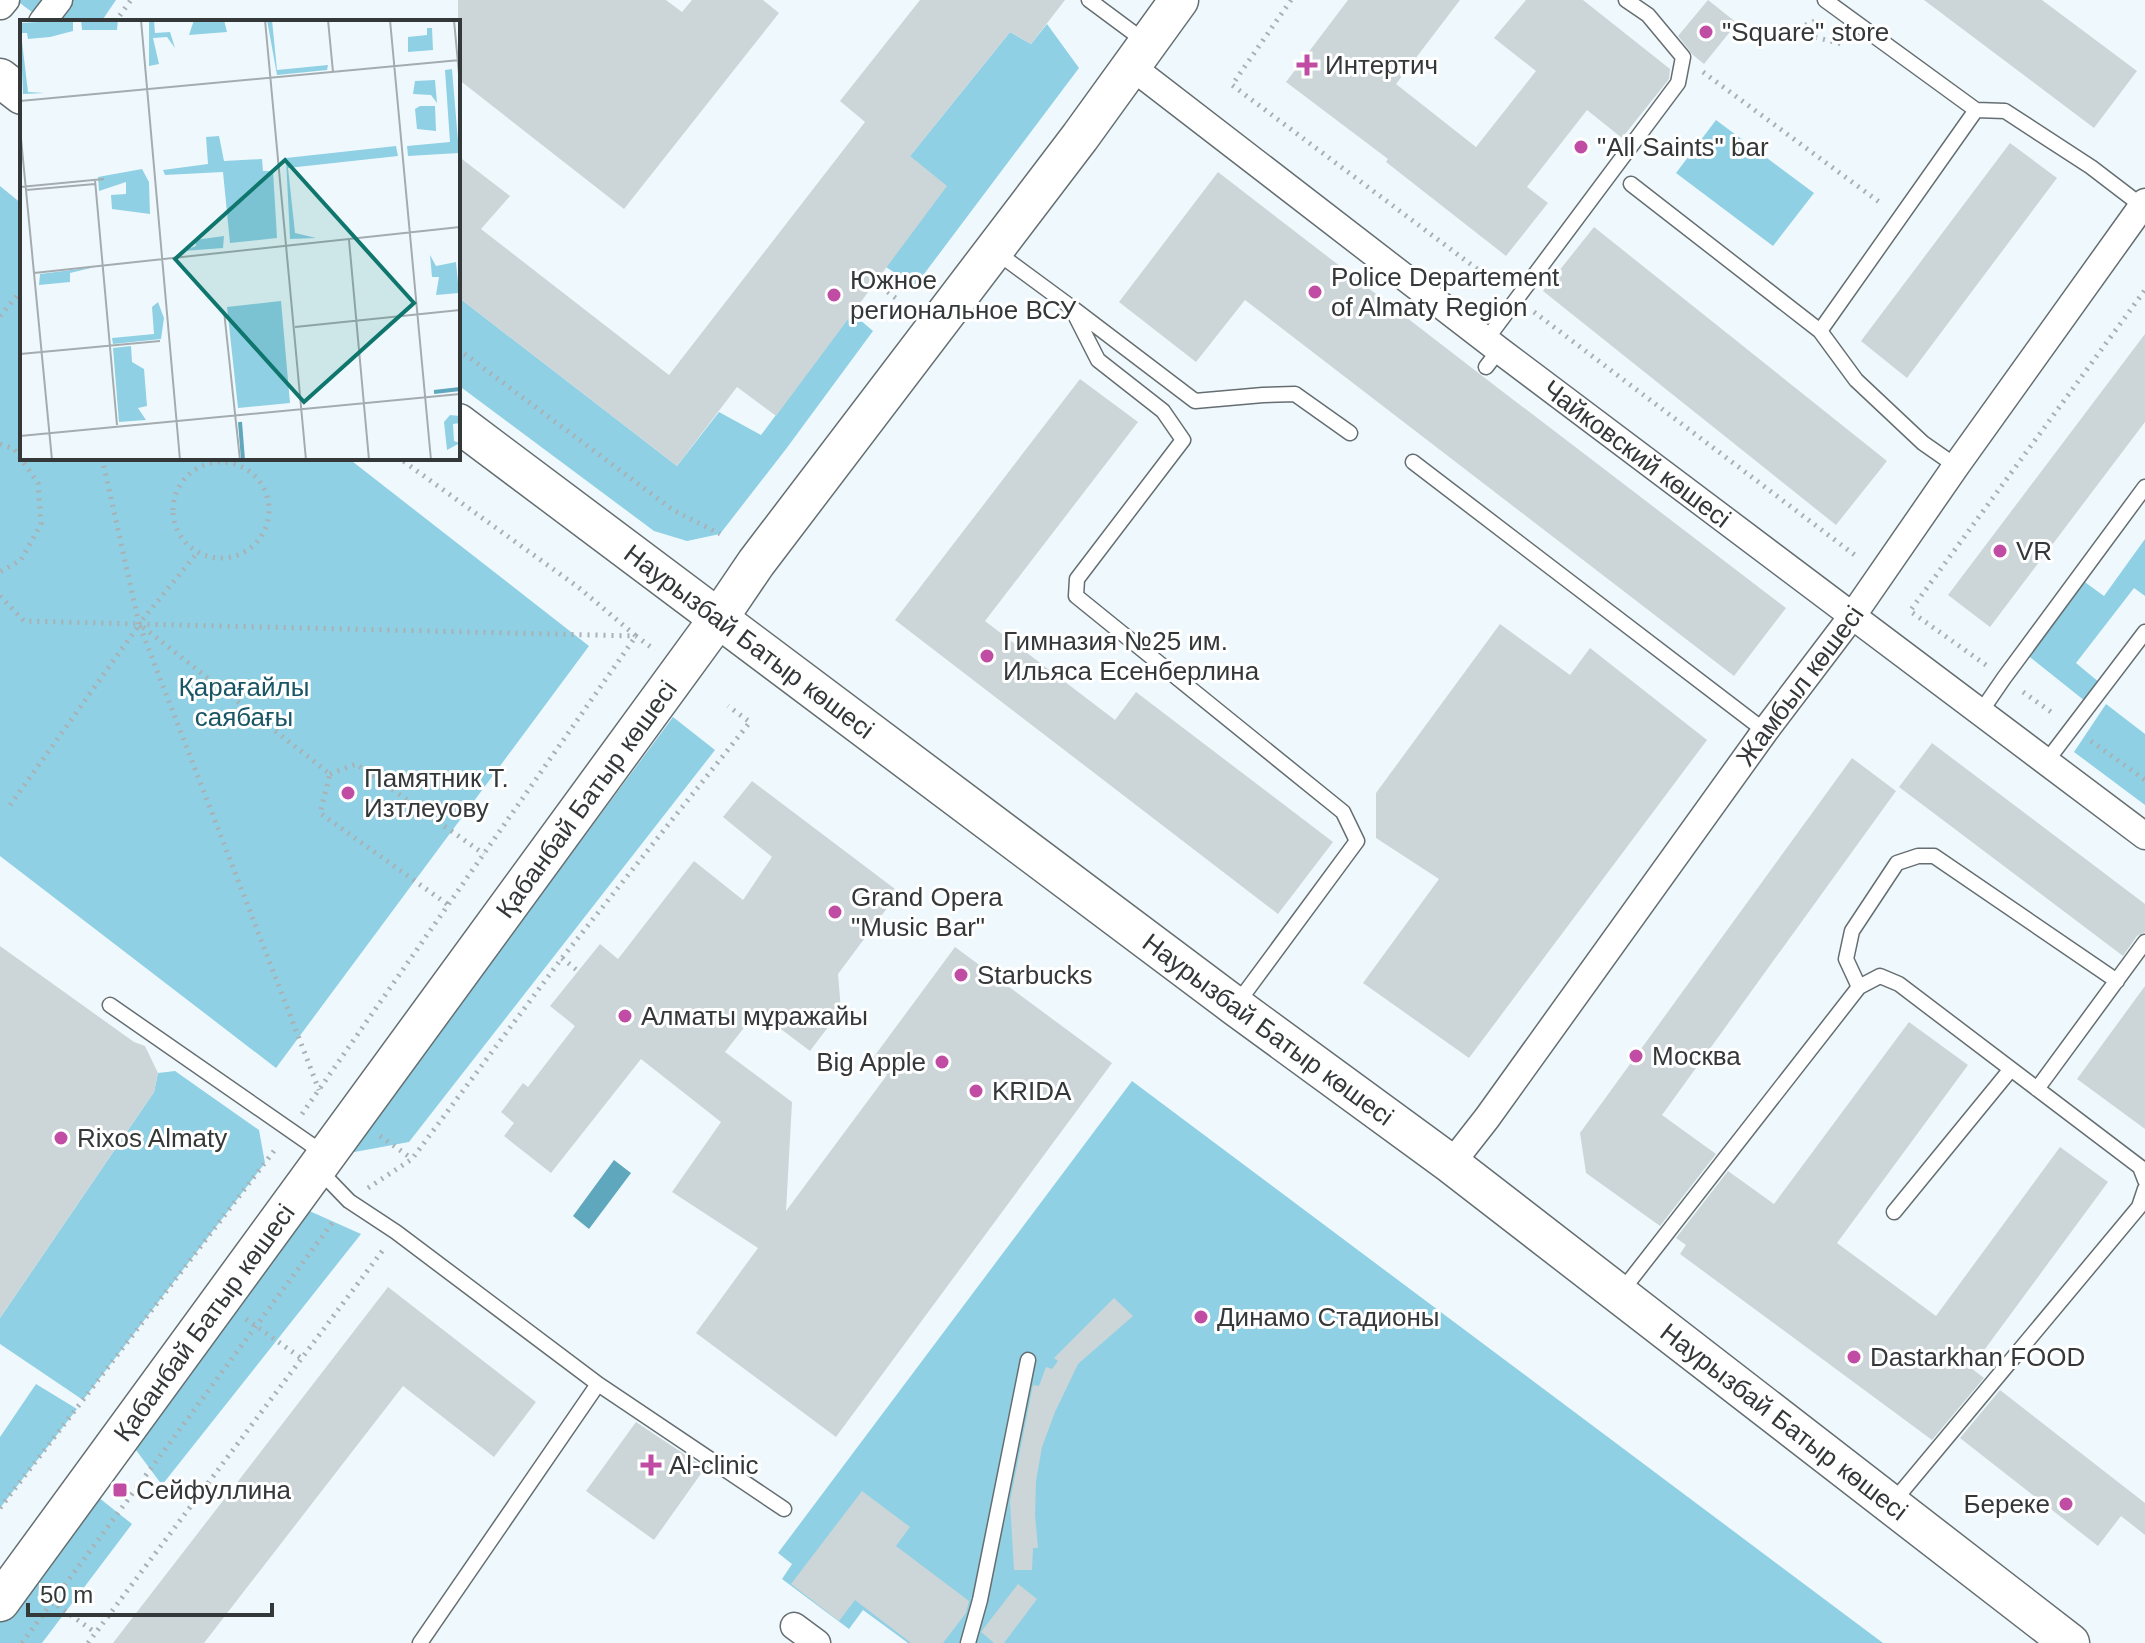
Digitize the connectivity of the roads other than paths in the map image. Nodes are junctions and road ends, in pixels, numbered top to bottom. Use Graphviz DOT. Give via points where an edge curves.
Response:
graph roads {
  1 [pos="6,0"];
  2 [pos="59,0"];
  3 [pos="1089,0"];
  4 [pos="1179,0"];
  5 [pos="1626,0"];
  6 [pos="1825,0"];
  7 [pos="1,6"];
  8 [pos="44,20"];
  9 [pos="1140,55"];
  10 [pos="0,78"];
  11 [pos="20,93"];
  12 [pos="1976,110"];
  13 [pos="1631,184"];
  14 [pos="2144,204"];
  15 [pos="995,250"];
  16 [pos="1071,307"];
  17 [pos="1820,331"];
  18 [pos="1491,353"];
  19 [pos="460,425"];
  20 [pos="1350,433"];
  21 [pos="1413,462"];
  22 [pos="1956,466"];
  23 [pos="2145,487"];
  24 [pos="1853,615"];
  25 [pos="718,619"];
  26 [pos="2145,632"];
  27 [pos="1980,713"];
  28 [pos="1765,731"];
  29 [pos="2046,762"];
  30 [pos="2145,836"];
  31 [pos="2145,942"];
  32 [pos="2117,981"];
  33 [pos="1859,987"];
  34 [pos="110,1005"];
  35 [pos="1235,1006"];
  36 [pos="2011,1069"];
  37 [pos="2037,1089"];
  38 [pos="322,1162"];
  39 [pos="1451,1164"];
  40 [pos="2145,1180"];
  41 [pos="2145,1189"];
  42 [pos="1894,1212"];
  43 [pos="1618,1295"];
  44 [pos="1028,1360"];
  45 [pos="598,1384"];
  46 [pos="1891,1505"];
  47 [pos="784,1509"];
  48 [pos="9,1589"];
  49 [pos="794,1626"];
  50 [pos="420,1643"];
  51 [pos="817,1643"];
  52 [pos="968,1643"];
  53 [pos="2070,1643"];
  1 -- 7 [label="street"];
  2 -- 8 [label="street"];
  3 -- 9 [label="lane"];
  4 -- 9 [label="main road, Қабанбай Батыр көшесі"];
  5 -- 18 [label="lane" via="1648,15 1683,57 1678,83 1517,299"];
  6 -- 12 [label="lane"];
  9 -- 15 [label="main road, Қабанбай Батыр көшесі"];
  9 -- 18 [label="street, Чайковский көшесі"];
  10 -- 11 [label="main road"];
  12 -- 14 [label="lane" via="2005,111"];
  12 -- 17 [label="lane"];
  13 -- 17 [label="lane"];
  14 -- 22 [label="street, Жамбыл көшесі"];
  15 -- 16 [label="lane"];
  15 -- 25 [label="main road, Қабанбай Батыр көшесі"];
  16 -- 20 [label="lane" via="1195,401 1295,394"];
  16 -- 35 [label="lane" via="1098,360 1163,411 1183,440 1077,579 1076,596 1343,812 1357,841"];
  17 -- 22 [label="lane" via="1856,380 1923,443"];
  18 -- 24 [label="street, Чайковский көшесі"];
  19 -- 25 [label="main road, Наурызбай Батыр көшесі"];
  21 -- 28 [label="lane"];
  22 -- 24 [label="street, Жамбыл көшесі"];
  23 -- 27 [label="lane"];
  24 -- 27 [label="street, Чайковский көшесі"];
  24 -- 28 [label="street, Жамбыл көшесі"];
  25 -- 35 [label="main road, Наурызбай Батыр көшесі"];
  25 -- 38 [label="main road, Қабанбай Батыр көшесі"];
  26 -- 29 [label="lane"];
  27 -- 29 [label="street, Чайковский көшесі"];
  28 -- 39 [label="street, Жамбыл көшесі"];
  29 -- 30 [label="street, Чайковский көшесі"];
  31 -- 32 [label="lane"];
  32 -- 33 [label="lane" via="1934,856 1918,856 1897,863 1852,931 1846,959"];
  32 -- 37 [label="lane"];
  33 -- 36 [label="lane" via="1880,976 1899,984"];
  33 -- 43 [label="lane"];
  34 -- 38 [label="lane" via="290,1130"];
  35 -- 39 [label="main road, Наурызбай Батыр көшесі"];
  36 -- 37 [label="lane"];
  36 -- 42 [label="lane"];
  37 -- 40 [label="lane" via="2140,1167"];
  38 -- 45 [label="lane" via="349,1201"];
  38 -- 48 [label="main road, Қабанбай Батыр көшесі"];
  39 -- 43 [label="main road, Наурызбай Батыр көшесі"];
  41 -- 46 [label="lane" via="2139,1207"];
  43 -- 46 [label="main road, Наурызбай Батыр көшесі"];
  44 -- 52 [label="lane"];
  45 -- 47 [label="lane"];
  45 -- 50 [label="lane"];
  46 -- 53 [label="main road, Наурызбай Батыр көшесі"];
  49 -- 51 [label="street"];
}
